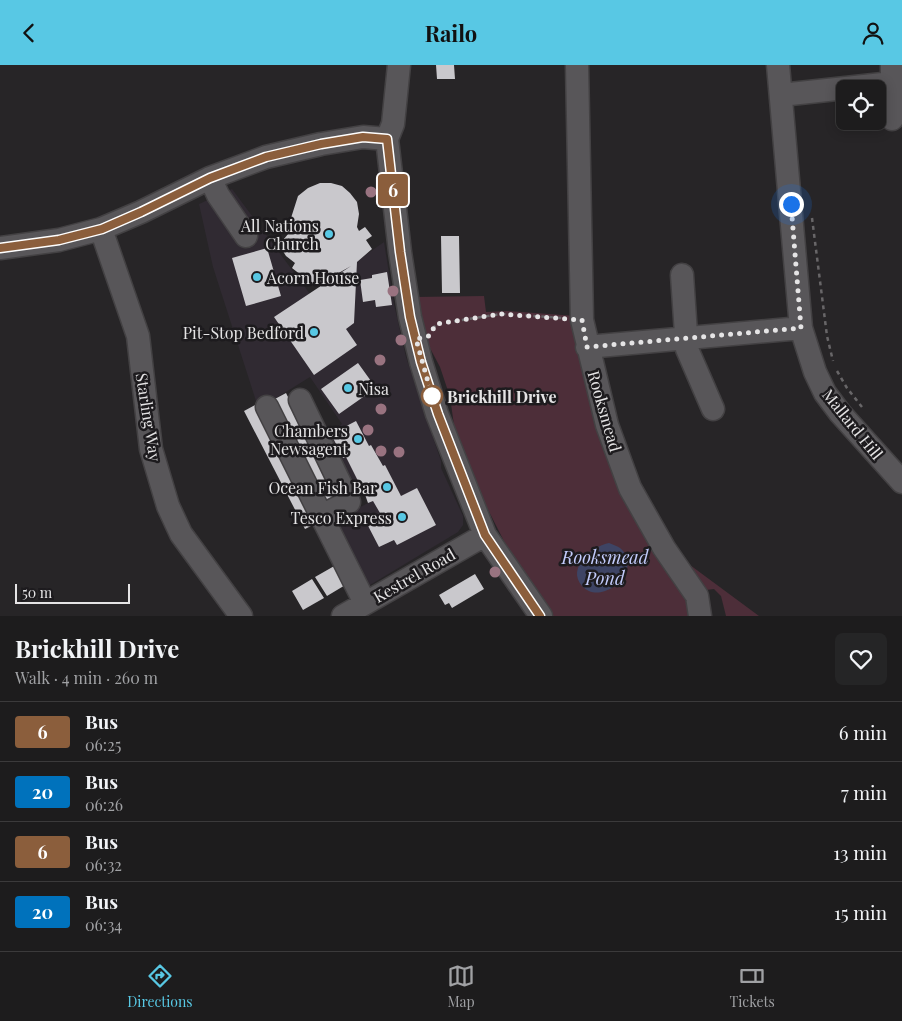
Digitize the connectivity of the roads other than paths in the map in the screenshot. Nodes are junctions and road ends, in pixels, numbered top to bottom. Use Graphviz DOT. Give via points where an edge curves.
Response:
graph roads {
  1 [pos="399,65"];
  2 [pos="577,65"];
  3 [pos="778,65"];
  4 [pos="892,74"];
  5 [pos="780,95"];
  6 [pos="892,119"];
  7 [pos="387,139"];
  8 [pos="210,178"];
  9 [pos="102,229"];
  10 [pos="246,236"];
  11 [pos="0,248"];
  12 [pos="682,275"];
  13 [pos="801,328"];
  14 [pos="685,337"];
  15 [pos="587,347"];
  16 [pos="300,400"];
  17 [pos="267,407"];
  18 [pos="713,409"];
  19 [pos="902,482"];
  20 [pos="322,516"];
  21 [pos="485,535"];
  22 [pos="365,603"];
  23 [pos="241,616"];
  24 [pos="344,616"];
  25 [pos="540,616"];
  26 [pos="700,616"];
  1 -- 7 [label="street" via="394,123"];
  2 -- 15 [label="street, Rooksmead" via="582,320"];
  3 -- 5 [label="street, Mallard Hill"];
  4 -- 5 [label="street"];
  4 -- 6 [label="street"];
  5 -- 13 [label="street, Mallard Hill"];
  7 -- 8 [label="street" via="363,137 321,144 266,157"];
  7 -- 21 [label="street" via="410,317 438,414"];
  8 -- 9 [label="street"];
  8 -- 10 [label="street"];
  9 -- 11 [label="street" via="59,240"];
  9 -- 23 [label="street, Starling Way" via="138,336 151,449 168,506 181,534"];
  12 -- 14 [label="street"];
  13 -- 14 [label="street"];
  13 -- 19 [label="street, Mallard Hill" via="825,393"];
  14 -- 15 [label="street"];
  14 -- 18 [label="street" via="686,349"];
  15 -- 26 [label="street, Rooksmead" via="607,425 630,488 664,548 697,596"];
  16 -- 20 [label="street" via="349,502"];
  17 -- 20 [label="street"];
  20 -- 22 [label="street"];
  21 -- 22 [label="street, Kestrel Road"];
  21 -- 25 [label="street"];
  22 -- 24 [label="street, Kestrel Road"];
}
